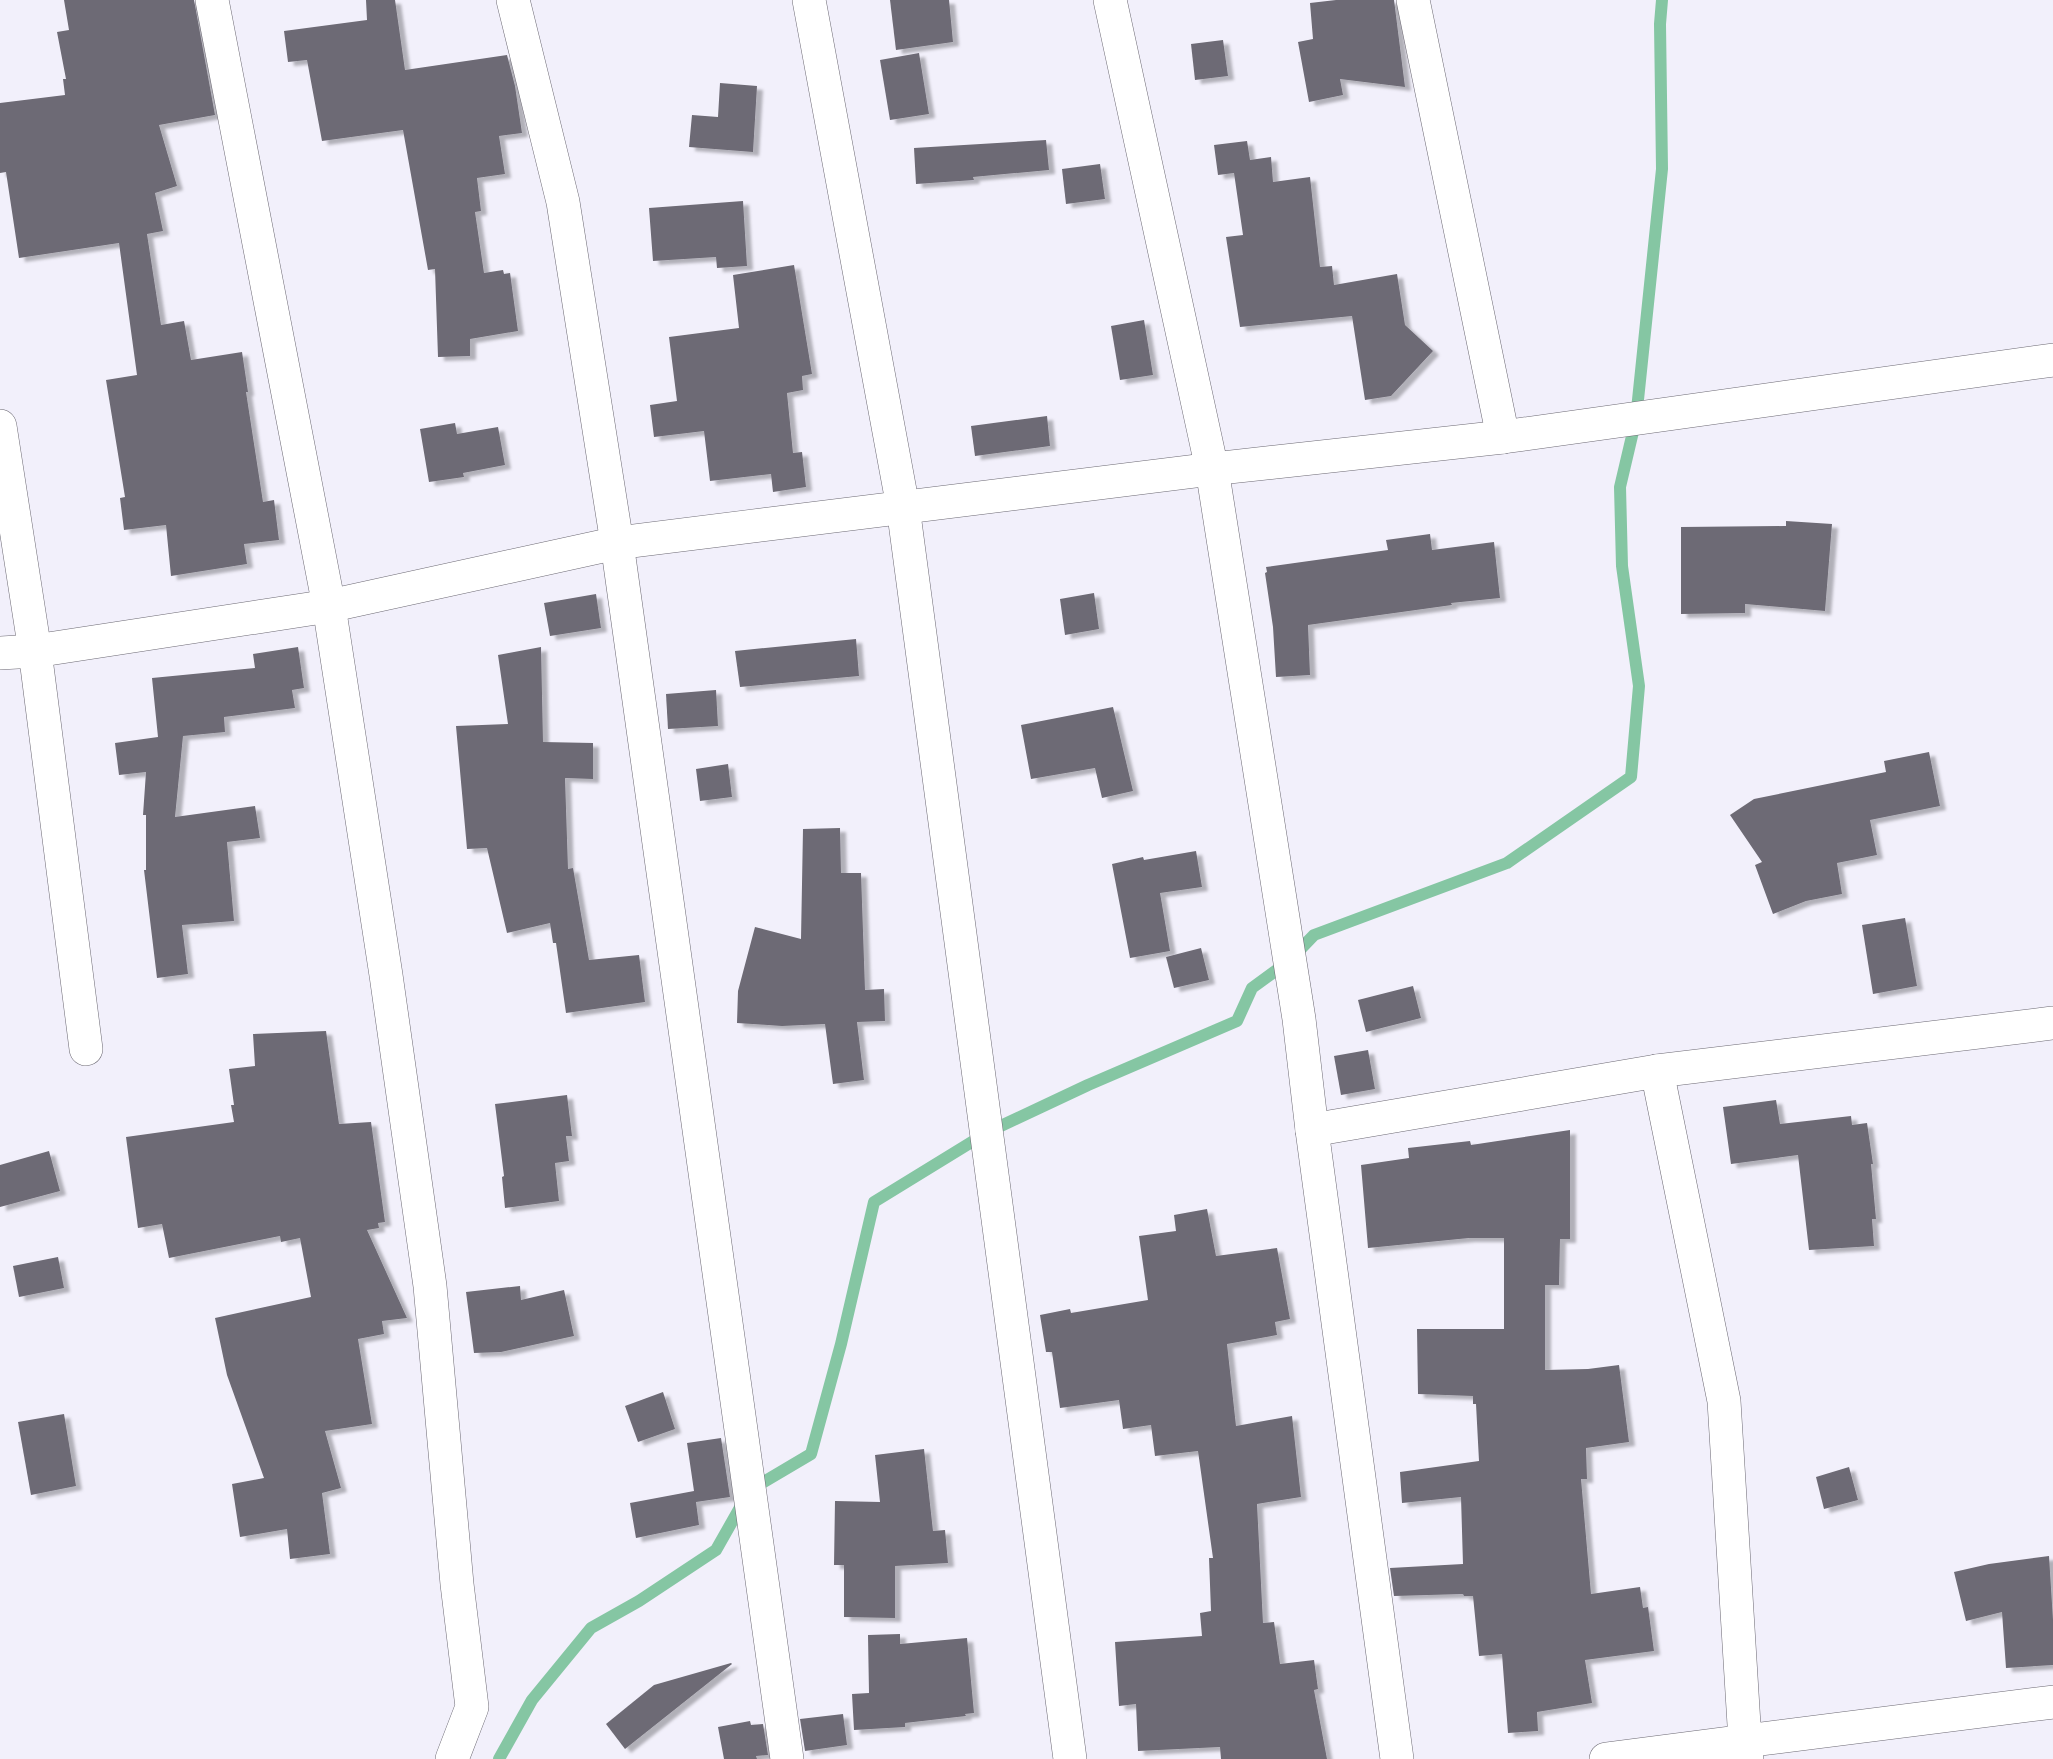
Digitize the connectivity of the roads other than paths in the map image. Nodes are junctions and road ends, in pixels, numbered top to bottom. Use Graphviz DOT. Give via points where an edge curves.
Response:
graph roads {
  1 [pos="212,0"];
  2 [pos="513,0"];
  3 [pos="810,0"];
  4 [pos="1110,0"];
  5 [pos="1413,0"];
  6 [pos="2053,360"];
  7 [pos="0,426"];
  8 [pos="1503,437"];
  9 [pos="1212,469"];
  10 [pos="903,507"];
  11 [pos="617,543"];
  12 [pos="329,606"];
  13 [pos="35,651"];
  14 [pos="0,653"];
  15 [pos="2053,1023"];
  16 [pos="86,1049"];
  17 [pos="1657,1071"];
  18 [pos="1312,1130"];
  19 [pos="2053,1702"];
  20 [pos="1746,1750"];
  21 [pos="452,1759"];
  22 [pos="787,1759"];
  23 [pos="1071,1759"];
  24 [pos="1397,1759"];
  25 [pos="1606,1759"];
  1 -- 12 [label="street"];
  2 -- 11 [label="street" via="564,202"];
  3 -- 10 [label="street"];
  4 -- 9 [label="street"];
  5 -- 8 [label="street"];
  6 -- 8 [label="street"];
  7 -- 13 [label="street"];
  8 -- 9 [label="street"];
  9 -- 10 [label="street"];
  9 -- 18 [label="street" via="1299,1019"];
  10 -- 11 [label="street"];
  10 -- 23 [label="street"];
  11 -- 12 [label="street"];
  11 -- 22 [label="street"];
  12 -- 13 [label="street"];
  12 -- 21 [label="street" via="430,1286 472,1707"];
  13 -- 14 [label="street"];
  13 -- 16 [label="street"];
  15 -- 17 [label="street"];
  17 -- 18 [label="street"];
  17 -- 20 [label="street" via="1724,1401"];
  18 -- 24 [label="street"];
  19 -- 20 [label="street"];
  20 -- 25 [label="street"];
}
